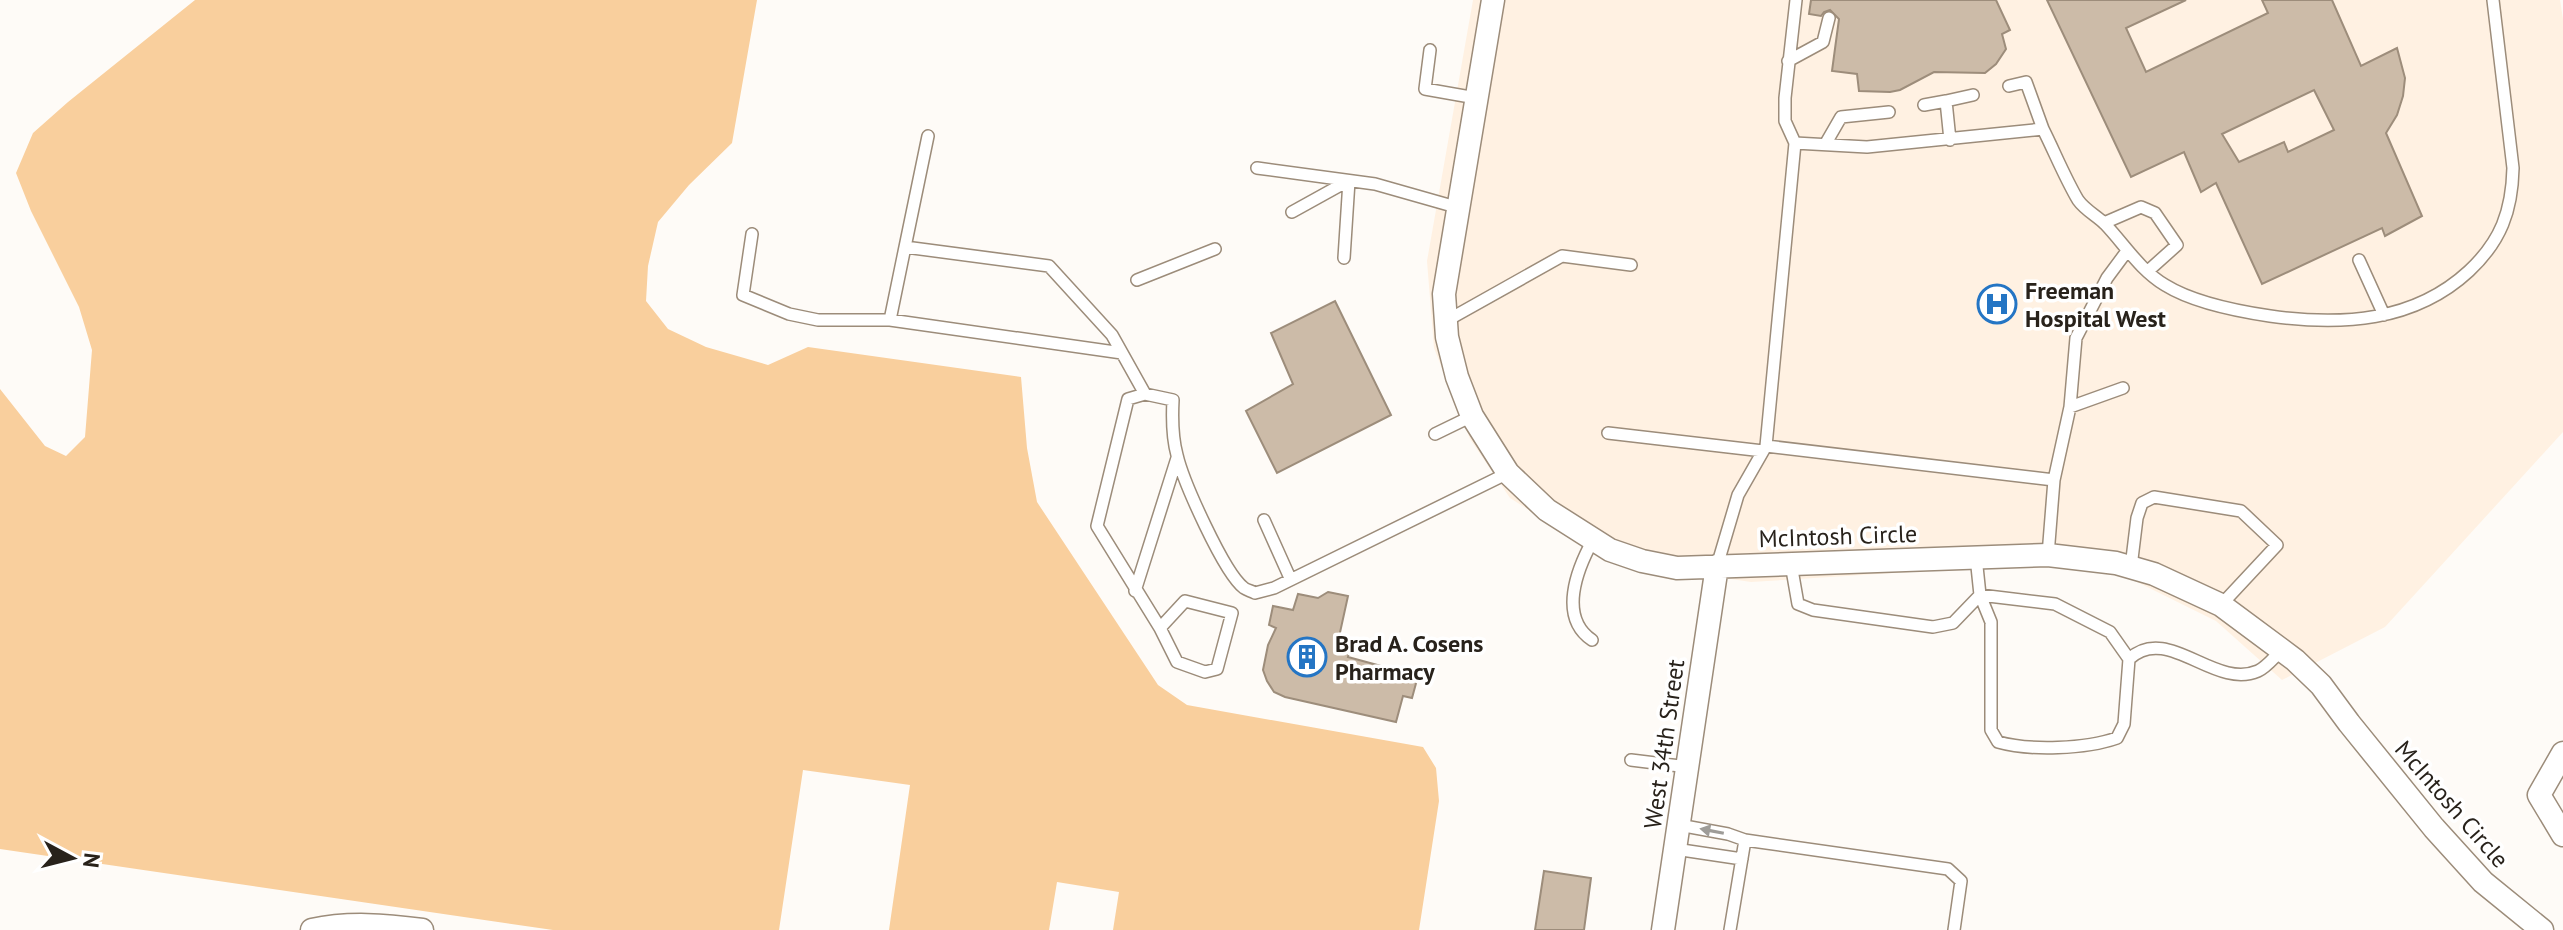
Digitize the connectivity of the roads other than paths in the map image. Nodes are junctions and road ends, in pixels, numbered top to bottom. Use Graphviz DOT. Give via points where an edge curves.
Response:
graph roads {
  1 [pos="1493,0"];
  2 [pos="1796,0"];
  3 [pos="2493,0"];
  4 [pos="1829,18"];
  5 [pos="1430,50"];
  6 [pos="1788,61"];
  7 [pos="2009,86"];
  8 [pos="1973,95"];
  9 [pos="1476,98"];
  10 [pos="1946,101"];
  11 [pos="1924,105"];
  12 [pos="1889,112"];
  13 [pos="2043,129"];
  14 [pos="928,136"];
  15 [pos="1950,140"];
  16 [pos="1795,143"];
  17 [pos="1826,143"];
  18 [pos="1257,168"];
  19 [pos="1349,181"];
  20 [pos="1456,207"];
  21 [pos="1292,212"];
  22 [pos="2104,223"];
  23 [pos="752,234"];
  24 [pos="905,247"];
  25 [pos="1215,249"];
  26 [pos="2127,251"];
  27 [pos="1344,258"];
  28 [pos="2359,260"];
  29 [pos="1631,265"];
  30 [pos="2148,271"];
  31 [pos="1137,280"];
  32 [pos="2384,315"];
  33 [pos="890,320"];
  34 [pos="1446,321"];
  35 [pos="1122,353"];
  36 [pos="2123,388"];
  37 [pos="1145,394"];
  38 [pos="2070,407"];
  39 [pos="1472,416"];
  40 [pos="1608,433"];
  41 [pos="1435,434"];
  42 [pos="1764,449"];
  43 [pos="1177,458"];
  44 [pos="1508,473"];
  45 [pos="2054,480"];
  46 [pos="1264,520"];
  47 [pos="1593,540"];
  48 [pos="2048,555"];
  49 [pos="1976,557"];
  50 [pos="1791,564"];
  51 [pos="1717,566"];
  52 [pos="2131,567"];
  53 [pos="1290,578"];
  54 [pos="1135,591"];
  55 [pos="1980,595"];
  56 [pos="2221,605"];
  57 [pos="1160,628"];
  58 [pos="1592,640"];
  59 [pos="2282,650"];
  60 [pos="2129,659"];
  61 [pos="2563,753"];
  62 [pos="1631,760"];
  63 [pos="1688,767"];
  64 [pos="2560,824"];
  65 [pos="1679,825"];
  66 [pos="1745,840"];
  67 [pos="1675,849"];
  68 [pos="1742,859"];
  69 [pos="312,930"];
  70 [pos="422,930"];
  71 [pos="1663,930"];
  72 [pos="1730,930"];
  73 [pos="1954,930"];
  74 [pos="2542,930"];
  1 -- 9 [label="street, McIntosh Circle"];
  2 -- 6 [label="lane"];
  3 -- 32 [label="lane" via="2513,168 2505,220 2493,247 2451,288 2427,302"];
  4 -- 6 [label="lane" via="1823,42"];
  5 -- 9 [label="lane" via="1425,89"];
  6 -- 16 [label="lane" via="1785,121"];
  7 -- 13 [label="lane" via="2026,82"];
  8 -- 10 [label="lane"];
  9 -- 20 [label="street, McIntosh Circle"];
  10 -- 11 [label="lane"];
  10 -- 15 [label="lane"];
  12 -- 17 [label="lane" via="1841,117"];
  13 -- 15 [label="lane"];
  13 -- 22 [label="lane" via="2080,203"];
  14 -- 24 [label="lane"];
  15 -- 17 [label="lane" via="1867,147"];
  16 -- 17 [label="lane"];
  16 -- 42 [label="lane"];
  18 -- 19 [label="lane"];
  19 -- 20 [label="lane"];
  19 -- 21 [label="lane"];
  19 -- 27 [label="lane"];
  20 -- 34 [label="street, McIntosh Circle" via="1444,294"];
  22 -- 26 [label="lane"];
  22 -- 30 [label="lane" via="2141,207 2155,213 2177,245"];
  23 -- 33 [label="lane" via="743,295 818,320"];
  24 -- 33 [label="lane"];
  24 -- 35 [label="lane" via="1049,266"];
  25 -- 31 [label="lane"];
  26 -- 30 [label="lane"];
  26 -- 38 [label="lane" via="2076,338"];
  28 -- 32 [label="lane"];
  29 -- 34 [label="lane" via="1562,256"];
  30 -- 32 [label="lane" via="2166,286 2228,310 2300,320 2353,321"];
  33 -- 35 [label="lane"];
  34 -- 39 [label="street, McIntosh Circle" via="1457,377"];
  35 -- 37 [label="lane"];
  36 -- 38 [label="lane"];
  37 -- 43 [label="lane" via="1173,400"];
  37 -- 54 [label="lane" via="1128,399 1097,526"];
  38 -- 45 [label="lane"];
  39 -- 41 [label="lane"];
  39 -- 44 [label="street, McIntosh Circle"];
  40 -- 42 [label="lane"];
  42 -- 45 [label="lane"];
  42 -- 51 [label="lane" via="1738,495"];
  43 -- 53 [label="lane" via="1204,522 1242,587 1255,593"];
  43 -- 54 [label="lane"];
  44 -- 47 [label="street, McIntosh Circle" via="1547,510"];
  44 -- 53 [label="lane"];
  45 -- 48 [label="lane"];
  46 -- 53 [label="lane"];
  47 -- 51 [label="street, McIntosh Circle" via="1665,566"];
  47 -- 58 [label="lane" via="1581,561 1572,604 1581,633"];
  48 -- 49 [label="street, McIntosh Circle"];
  48 -- 52 [label="street, McIntosh Circle"];
  49 -- 50 [label="street, McIntosh Circle"];
  49 -- 55 [label="lane"];
  50 -- 51 [label="street, McIntosh Circle"];
  50 -- 55 [label="lane" via="1798,604 1813,610 1933,627 1953,623"];
  51 -- 63 [label="street, West 34th Street"];
  52 -- 56 [label="street, McIntosh Circle"];
  52 -- 56 [label="lane" via="2142,503 2154,497 2241,511 2277,545"];
  54 -- 57 [label="lane"];
  55 -- 60 [label="lane" via="2055,604 2110,632"];
  55 -- 60 [label="lane" via="1991,622 1991,730 1998,742 2016,747 2099,745 2117,738 2124,724"];
  56 -- 59 [label="street, McIntosh Circle"];
  57 -- 57 [label="lane" via="1177,662 1205,672 1217,669 1232,613 1185,601"];
  59 -- 60 [label="lane" via="2259,671 2239,674 2157,647 2140,649"];
  59 -- 74 [label="street, McIntosh Circle" via="2321,685 2483,882"];
  61 -- 64 [label="street" via="2539,795"];
  62 -- 63 [label="lane"];
  63 -- 65 [label="street, West 34th Street"];
  66 -- 65 [label="lane, one-way"];
  65 -- 67 [label="street, West 34th Street"];
  66 -- 68 [label="lane"];
  66 -- 73 [label="lane" via="1948,869 1961,881"];
  67 -- 68 [label="lane"];
  67 -- 71 [label="street, West 34th Street"];
  68 -- 72 [label="lane"];
  69 -- 70 [label="street" via="369,925"];
}
